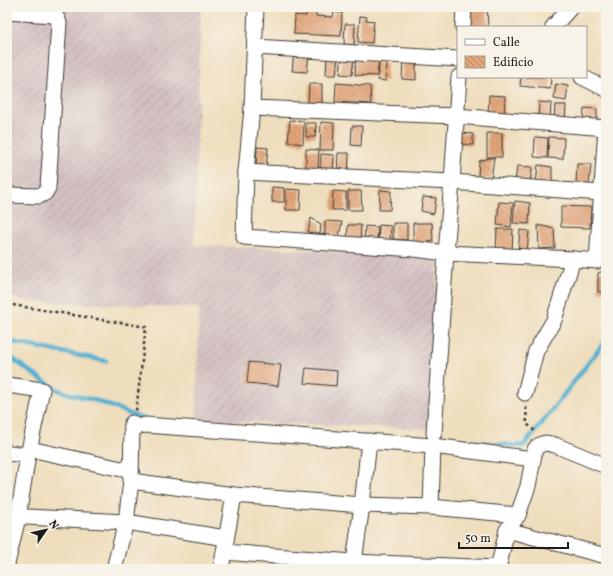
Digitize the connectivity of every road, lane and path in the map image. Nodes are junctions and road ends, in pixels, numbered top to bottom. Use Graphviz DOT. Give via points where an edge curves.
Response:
graph roads {
  1 [pos="256,7"];
  2 [pos="464,7"];
  3 [pos="571,7"];
  4 [pos="7,12"];
  5 [pos="463,26"];
  6 [pos="554,26"];
  7 [pos="255,47"];
  8 [pos="457,59"];
  9 [pos="459,78"];
  10 [pos="584,78"];
  11 [pos="606,89"];
  12 [pos="252,108"];
  13 [pos="456,116"];
  14 [pos="606,128"];
  15 [pos="246,172"];
  16 [pos="452,182"];
  17 [pos="601,193"];
  18 [pos="7,195"];
  19 [pos="446,253"];
  20 [pos="573,259"];
  21 [pos="7,304"];
  22 [pos="7,385"];
  23 [pos="525,393"];
  24 [pos="134,420"];
  25 [pos="434,439"];
  26 [pos="369,441"];
  27 [pos="29,452"];
  28 [pos="7,453"];
  29 [pos="533,459"];
  30 [pos="606,466"];
  31 [pos="131,476"];
  32 [pos="234,495"];
  33 [pos="362,505"];
  34 [pos="431,507"];
  35 [pos="518,515"];
  36 [pos="12,517"];
  37 [pos="126,522"];
  38 [pos="507,530"];
  39 [pos="606,556"];
  40 [pos="224,559"];
  41 [pos="7,564"];
  42 [pos="353,566"];
  43 [pos="114,569"];
  44 [pos="498,569"];
  45 [pos="604,569"];
  1 -- 7 [label="street"];
  2 -- 5 [label="street"];
  3 -- 6 [label="street"];
  4 -- 18 [label="street" via="54,15 59,23 48,188 39,196"];
  7 -- 8 [label="street"];
  7 -- 12 [label="street"];
  9 -- 13 [label="street"];
  10 -- 11 [label="street"];
  12 -- 13 [label="street"];
  12 -- 15 [label="street"];
  13 -- 14 [label="street"];
  13 -- 16 [label="street"];
  14 -- 17 [label="street"];
  15 -- 16 [label="street"];
  15 -- 19 [label="street" via="244,237"];
  16 -- 17 [label="street"];
  16 -- 19 [label="street"];
  17 -- 20 [label="street" via="597,261"];
  19 -- 20 [label="street"];
  19 -- 25 [label="street"];
  20 -- 23 [label="street" via="554,320 536,351"];
  21 -- 24 [label="path" via="146,327"];
  22 -- 27 [label="street" via="42,390"];
  24 -- 26 [label="street" via="145,425"];
  24 -- 31 [label="street"];
  25 -- 26 [label="street"];
  25 -- 29 [label="street"];
  25 -- 34 [label="street"];
  26 -- 33 [label="street"];
  27 -- 28 [label="street"];
  27 -- 31 [label="street"];
  27 -- 36 [label="street"];
  29 -- 30 [label="street" via="535,449 546,443"];
  29 -- 35 [label="street" via="528,486"];
  31 -- 32 [label="street"];
  31 -- 37 [label="street"];
  32 -- 33 [label="street"];
  32 -- 40 [label="street"];
  33 -- 34 [label="street"];
  33 -- 42 [label="street"];
  34 -- 35 [label="street"];
  35 -- 38 [label="street"];
  36 -- 37 [label="street"];
  36 -- 41 [label="street"];
  37 -- 40 [label="street"];
  37 -- 43 [label="street"];
  38 -- 39 [label="street"];
  38 -- 44 [label="street"];
  39 -- 45 [label="street"];
  40 -- 42 [label="street"];
  42 -- 44 [label="street"];
}
